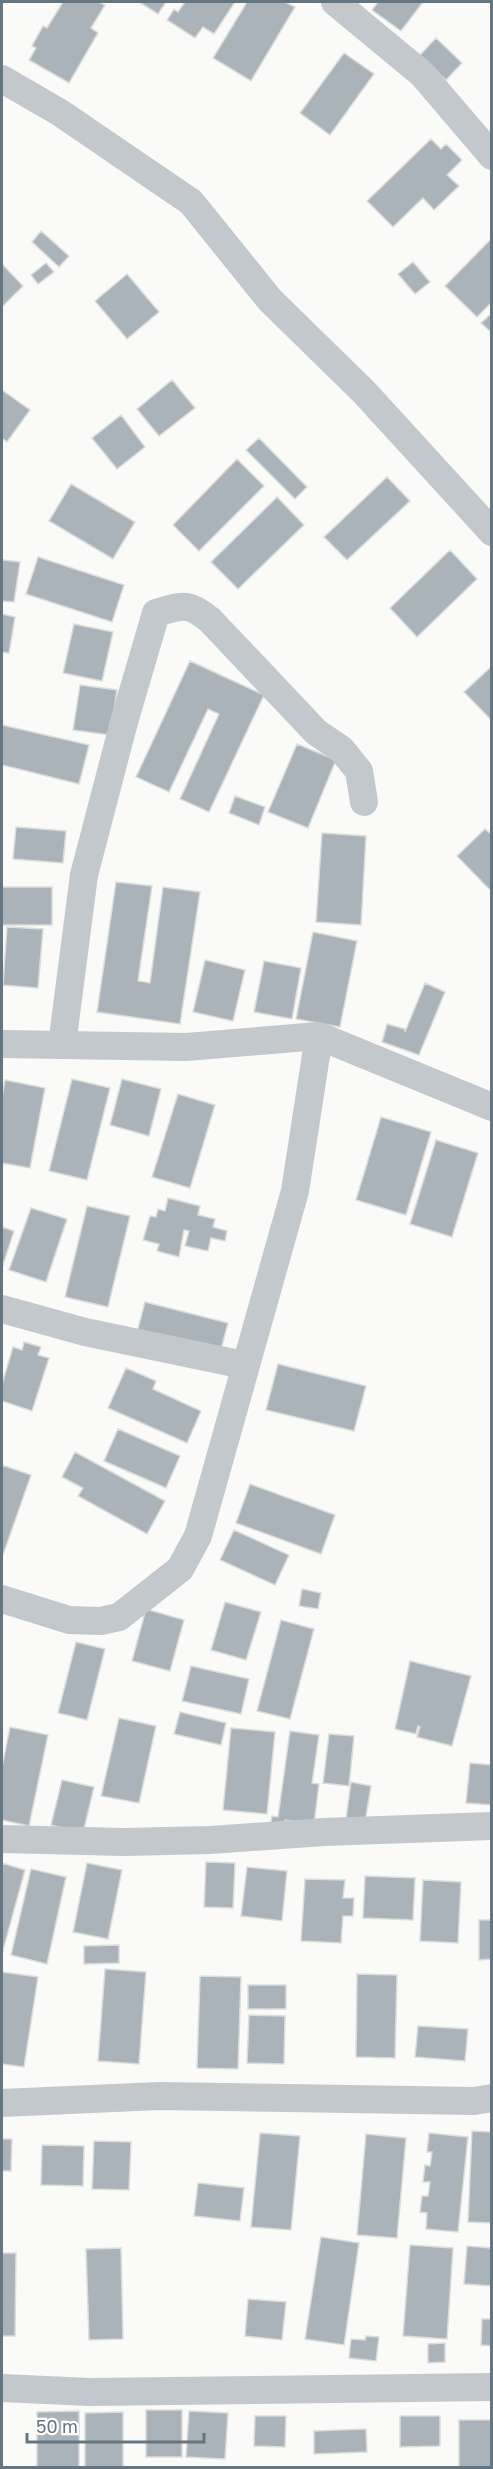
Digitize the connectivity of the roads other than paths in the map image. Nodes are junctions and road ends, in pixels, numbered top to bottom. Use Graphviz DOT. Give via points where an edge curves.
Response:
graph roads {
  1 [pos="335,2"];
  2 [pos="2,79"];
  3 [pos="492,156"];
  4 [pos="492,532"];
  5 [pos="364,802"];
  6 [pos="319,1036"];
  7 [pos="2,1044"];
  8 [pos="62,1045"];
  9 [pos="492,1107"];
  10 [pos="2,1309"];
  11 [pos="244,1365"];
  12 [pos="2,1599"];
  13 [pos="492,1826"];
  14 [pos="2,1839"];
  15 [pos="492,2098"];
  16 [pos="2,2103"];
  17 [pos="492,2387"];
  18 [pos="2,2388"];
  1 -- 3 [label="street" via="422,74"];
  2 -- 4 [label="street" via="191,202 270,300 364,392"];
  5 -- 8 [label="street" via="359,771 341,749 316,732 210,620 195,608 178,607 156,613 84,875"];
  6 -- 8 [label="street" via="186,1047"];
  6 -- 9 [label="street"];
  6 -- 11 [label="street" via="295,1191"];
  7 -- 8 [label="street"];
  10 -- 11 [label="street" via="85,1332"];
  11 -- 12 [label="street" via="198,1536 180,1569 119,1617 101,1621 69,1620"];
  13 -- 14 [label="street" via="124,1842"];
  15 -- 16 [label="street" via="474,2101 159,2096"];
  17 -- 18 [label="street" via="101,2392"];
}
